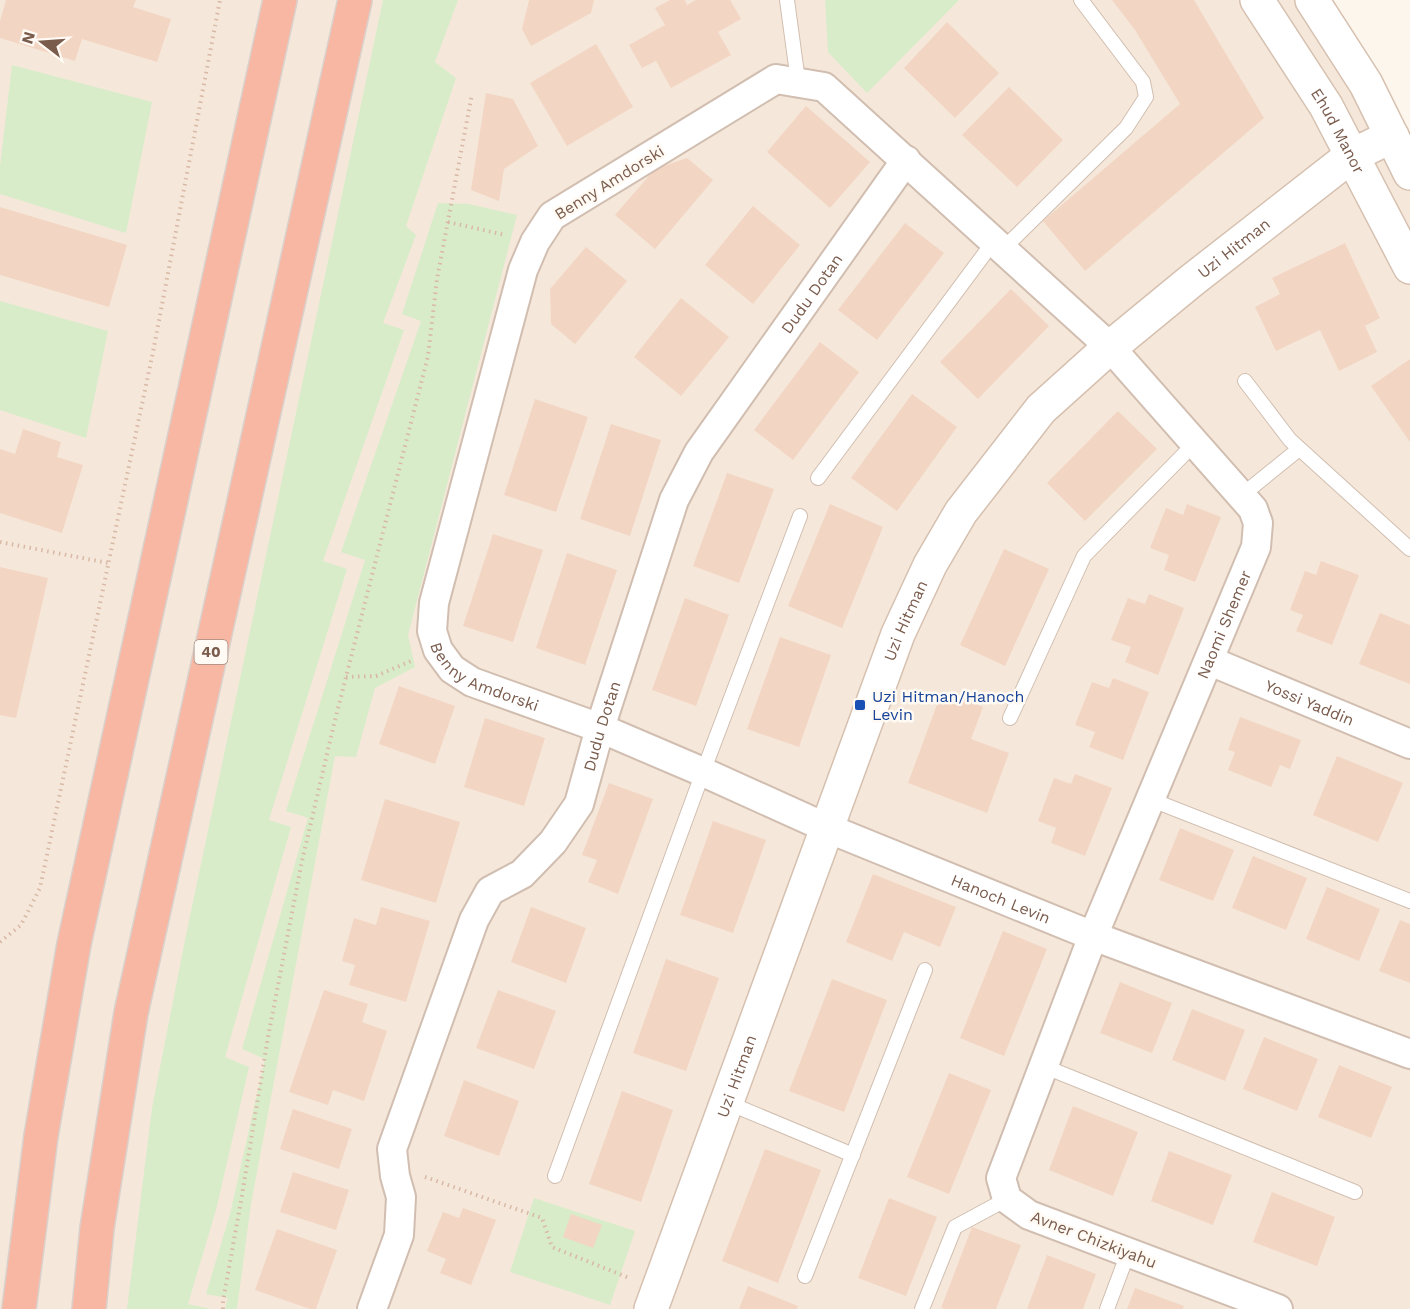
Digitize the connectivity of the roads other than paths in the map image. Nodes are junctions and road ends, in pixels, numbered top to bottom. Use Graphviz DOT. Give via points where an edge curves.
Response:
graph roads {
  1 [pos="280,0"];
  2 [pos="355,0"];
  3 [pos="787,0"];
  4 [pos="1081,0"];
  5 [pos="1257,0"];
  6 [pos="1312,0"];
  7 [pos="798,81"];
  8 [pos="1392,136"];
  9 [pos="1351,156"];
  10 [pos="906,160"];
  11 [pos="1410,173"];
  12 [pos="998,245"];
  13 [pos="1410,267"];
  14 [pos="1110,347"];
  15 [pos="1245,381"];
  16 [pos="1195,443"];
  17 [pos="1299,449"];
  18 [pos="819,478"];
  19 [pos="1241,496"];
  20 [pos="800,516"];
  21 [pos="1410,549"];
  22 [pos="1210,661"];
  23 [pos="1010,718"];
  24 [pos="600,728"];
  25 [pos="1410,744"];
  26 [pos="703,771"];
  27 [pos="1152,800"];
  28 [pos="826,828"];
  29 [pos="1410,901"];
  30 [pos="1093,936"];
  31 [pos="925,970"];
  32 [pos="1410,1054"];
  33 [pos="1043,1066"];
  34 [pos="726,1102"];
  35 [pos="853,1155"];
  36 [pos="555,1176"];
  37 [pos="1355,1192"];
  38 [pos="1006,1199"];
  39 [pos="1128,1252"];
  40 [pos="805,1276"];
  41 [pos="655,1299"];
  42 [pos="20,1309"];
  43 [pos="89,1309"];
  44 [pos="372,1309"];
  45 [pos="921,1309"];
  46 [pos="1107,1309"];
  47 [pos="1278,1309"];
  1 -- 42 [label="highway" via="74,944 41,1136"];
  2 -- 43 [label="highway, 40" via="131,1013 97,1228"];
  3 -- 7 [label="lane"];
  4 -- 12 [label="lane" via="1143,82 1146,97 1126,128"];
  5 -- 9 [label="street, Ehud Manor" via="1326,106"];
  6 -- 8 [label="street" via="1366,84"];
  7 -- 10 [label="street, Benny Amdorski" via="824,87"];
  7 -- 24 [label="street, Benny Amdorski" via="776,79 552,216 523,270 434,603 432,632 438,650 452,669 472,682"];
  8 -- 9 [label="street, Uzi Hitman"];
  8 -- 11 [label="street"];
  9 -- 13 [label="street, Ehud Manor"];
  9 -- 14 [label="street, Uzi Hitman"];
  10 -- 12 [label="street, Benny Amdorski"];
  10 -- 24 [label="street, Dudu Dotan" via="699,452 674,500"];
  12 -- 14 [label="street, Benny Amdorski"];
  12 -- 18 [label="lane"];
  14 -- 16 [label="street, Naomi Shemer"];
  14 -- 28 [label="street, Uzi Hitman" via="1041,409 961,512 930,565 898,634"];
  15 -- 17 [label="lane"];
  16 -- 19 [label="street, Naomi Shemer"];
  16 -- 23 [label="lane" via="1084,556"];
  17 -- 19 [label="lane"];
  17 -- 21 [label="lane"];
  19 -- 22 [label="street, Naomi Shemer" via="1253,509 1258,523 1256,547"];
  20 -- 26 [label="lane"];
  22 -- 25 [label="street, Yossi Yaddin"];
  22 -- 27 [label="street, Naomi Shemer"];
  24 -- 26 [label="street, Hanoch Levin"];
  24 -- 44 [label="street, Dudu Dotan" via="579,804 553,842 522,874 490,891 474,920 392,1149 401,1197 399,1235"];
  26 -- 28 [label="street, Hanoch Levin"];
  26 -- 36 [label="lane"];
  27 -- 29 [label="lane"];
  27 -- 30 [label="street, Naomi Shemer"];
  28 -- 30 [label="street, Hanoch Levin"];
  28 -- 34 [label="street, Uzi Hitman"];
  30 -- 32 [label="street, Hanoch Levin"];
  30 -- 33 [label="street"];
  31 -- 35 [label="lane"];
  33 -- 37 [label="lane"];
  33 -- 38 [label="street" via="1001,1178"];
  34 -- 35 [label="lane"];
  34 -- 41 [label="street, Uzi Hitman"];
  35 -- 40 [label="lane"];
  38 -- 39 [label="street, Avner Chizkiyahu" via="1029,1215"];
  38 -- 45 [label="lane" via="955,1227"];
  39 -- 46 [label="lane"];
  39 -- 47 [label="street, Avner Chizkiyahu"];
}
